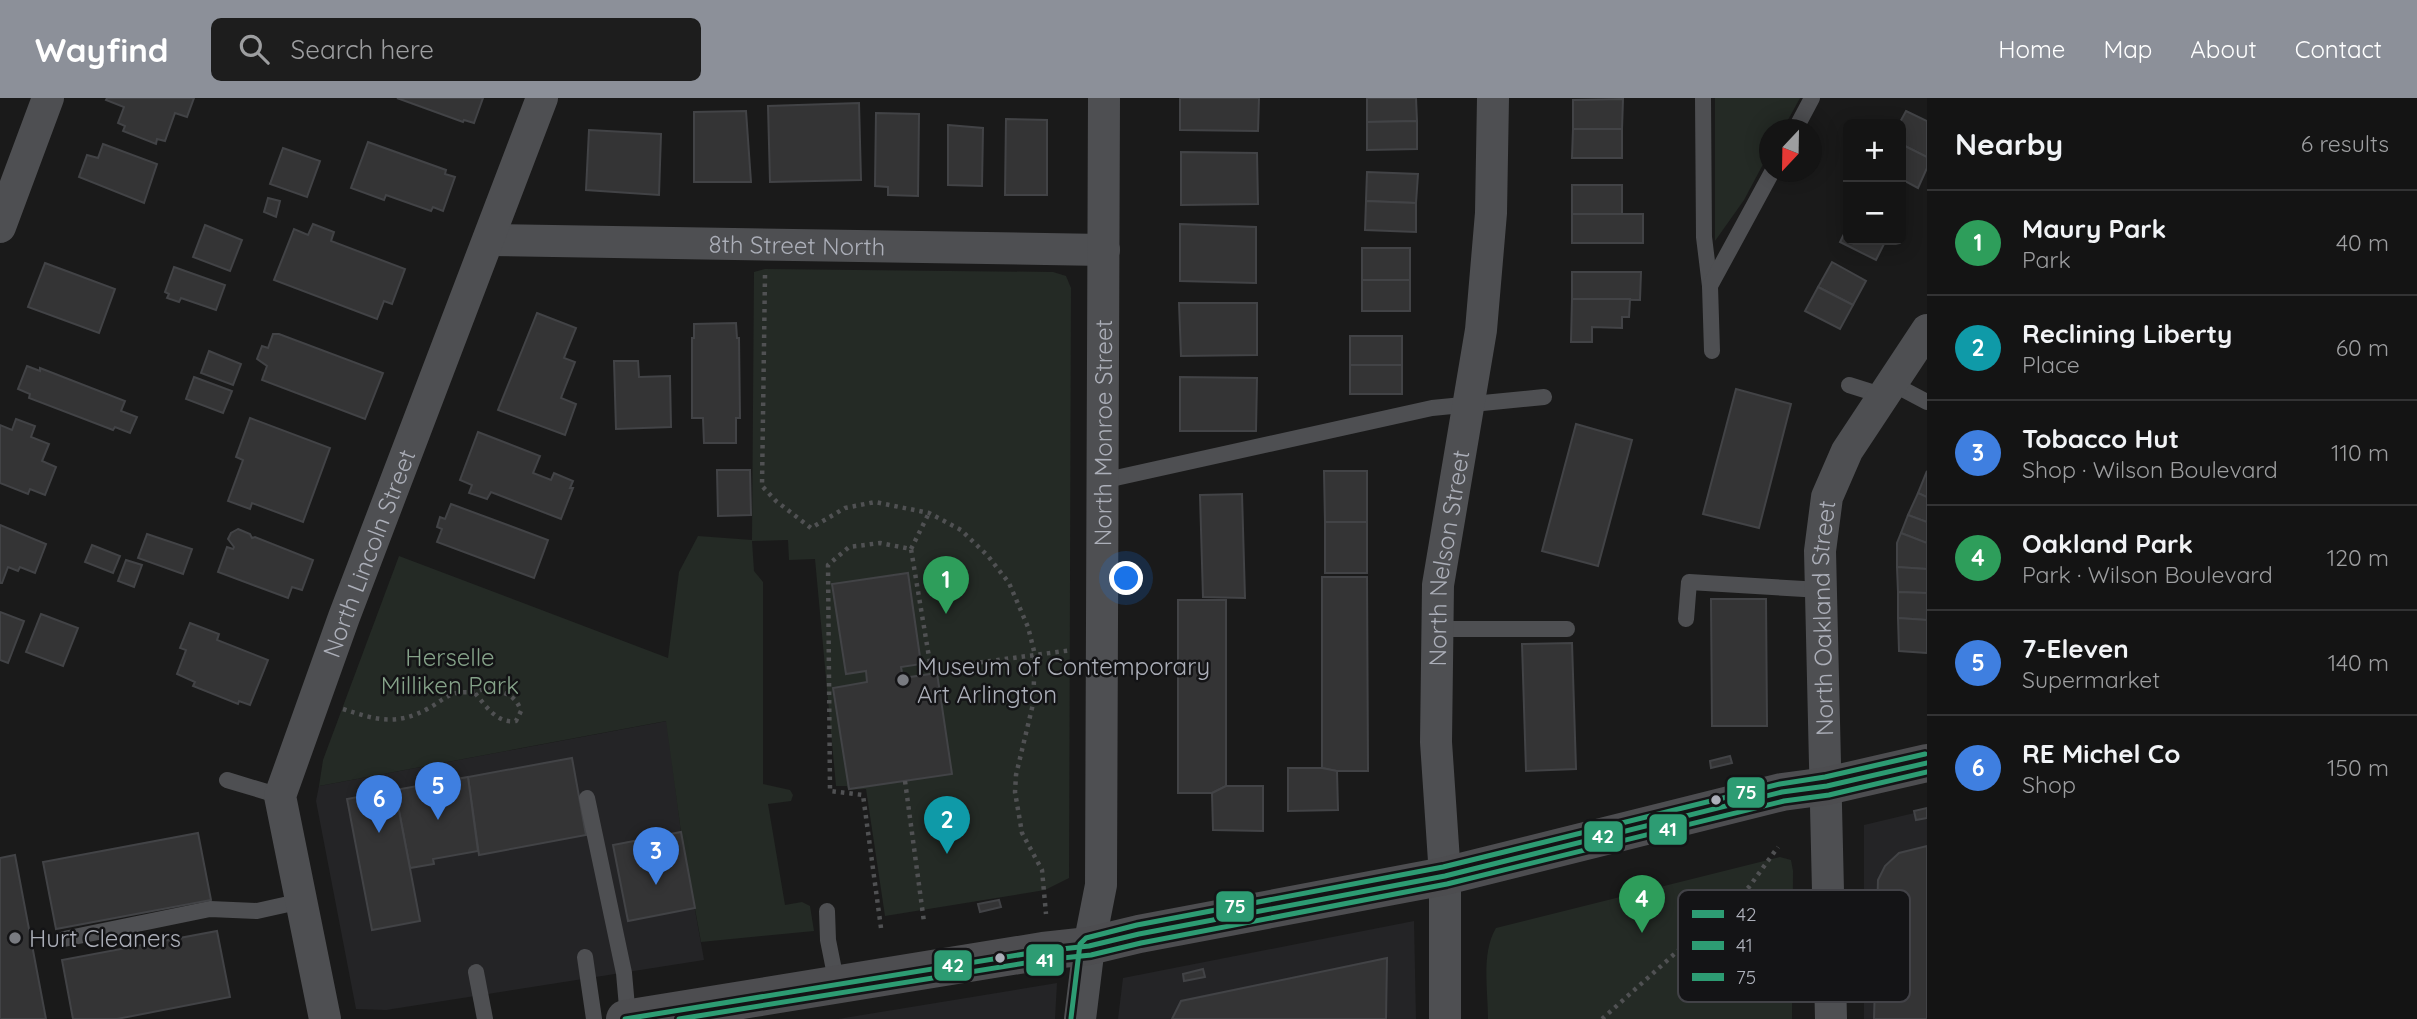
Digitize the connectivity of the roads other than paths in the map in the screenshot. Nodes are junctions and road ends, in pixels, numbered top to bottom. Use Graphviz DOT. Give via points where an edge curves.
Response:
graph roads {
  1 [pos="48,98"];
  2 [pos="542,98"];
  3 [pos="1104,98"];
  4 [pos="1493,98"];
  5 [pos="1703,98"];
  6 [pos="1812,98"];
  7 [pos="1801,119"];
  8 [pos="1767,182"];
  9 [pos="0,227"];
  10 [pos="489,240"];
  11 [pos="1104,250"];
  12 [pos="1710,286"];
  13 [pos="1927,330"];
  14 [pos="1712,351"];
  15 [pos="1849,385"];
  16 [pos="1889,390"];
  17 [pos="1544,397"];
  18 [pos="1927,402"];
  19 [pos="1470,403"];
  20 [pos="1102,481"];
  21 [pos="1821,590"];
  22 [pos="1686,619"];
  23 [pos="1437,629"];
  24 [pos="1567,629"];
  25 [pos="1927,764"];
  26 [pos="227,780"];
  27 [pos="1827,786"];
  28 [pos="280,796"];
  29 [pos="587,799"];
  30 [pos="1444,876"];
  31 [pos="1829,890"];
  32 [pos="302,901"];
  33 [pos="827,911"];
  34 [pos="64,939"];
  35 [pos="1089,946"];
  36 [pos="585,957"];
  37 [pos="476,972"];
  38 [pos="837,986"];
  39 [pos="324,1019"];
  40 [pos="485,1019"];
  41 [pos="594,1019"];
  42 [pos="627,1019"];
  43 [pos="1080,1019"];
  44 [pos="1445,1019"];
  1 -- 9 [label="street"];
  2 -- 10 [label="street, North Lincoln Street"];
  3 -- 11 [label="street, North Monroe Street"];
  4 -- 19 [label="street, North Nelson Street" via="1491,213"];
  5 -- 12 [label="lane" via="1704,237"];
  6 -- 7 [label="lane"];
  8 -- 12 [label="lane"];
  10 -- 11 [label="street, 8th Street North"];
  10 -- 28 [label="street, North Lincoln Street" via="348,605"];
  11 -- 20 [label="street, North Monroe Street"];
  12 -- 14 [label="lane"];
  13 -- 16 [label="street, North Oakland Street"];
  15 -- 16 [label="lane"];
  16 -- 18 [label="lane"];
  16 -- 21 [label="street, North Oakland Street" via="1847,451 1827,497 1820,551"];
  17 -- 19 [label="lane"];
  19 -- 20 [label="lane"];
  19 -- 23 [label="street, North Nelson Street" via="1438,585"];
  20 -- 35 [label="street, North Monroe Street" via="1101,884"];
  21 -- 22 [label="lane" via="1689,582"];
  21 -- 27 [label="street, North Oakland Street"];
  23 -- 24 [label="lane"];
  23 -- 30 [label="street, North Nelson Street" via="1436,742"];
  25 -- 27 [label="main road"];
  26 -- 28 [label="lane"];
  27 -- 30 [label="main road" via="1782,792"];
  27 -- 31 [label="street, North Oakland Street"];
  28 -- 32 [label="street"];
  29 -- 42 [label="lane" via="624,973"];
  30 -- 35 [label="main road"];
  30 -- 44 [label="street, North Nelson Street"];
  32 -- 34 [label="lane" via="257,911 209,909"];
  32 -- 39 [label="street"];
  33 -- 38 [label="lane"];
  35 -- 38 [label="main road"];
  35 -- 43 [label="street, North Monroe Street"];
  36 -- 41 [label="lane"];
  37 -- 40 [label="lane"];
  38 -- 42 [label="main road"];
}
